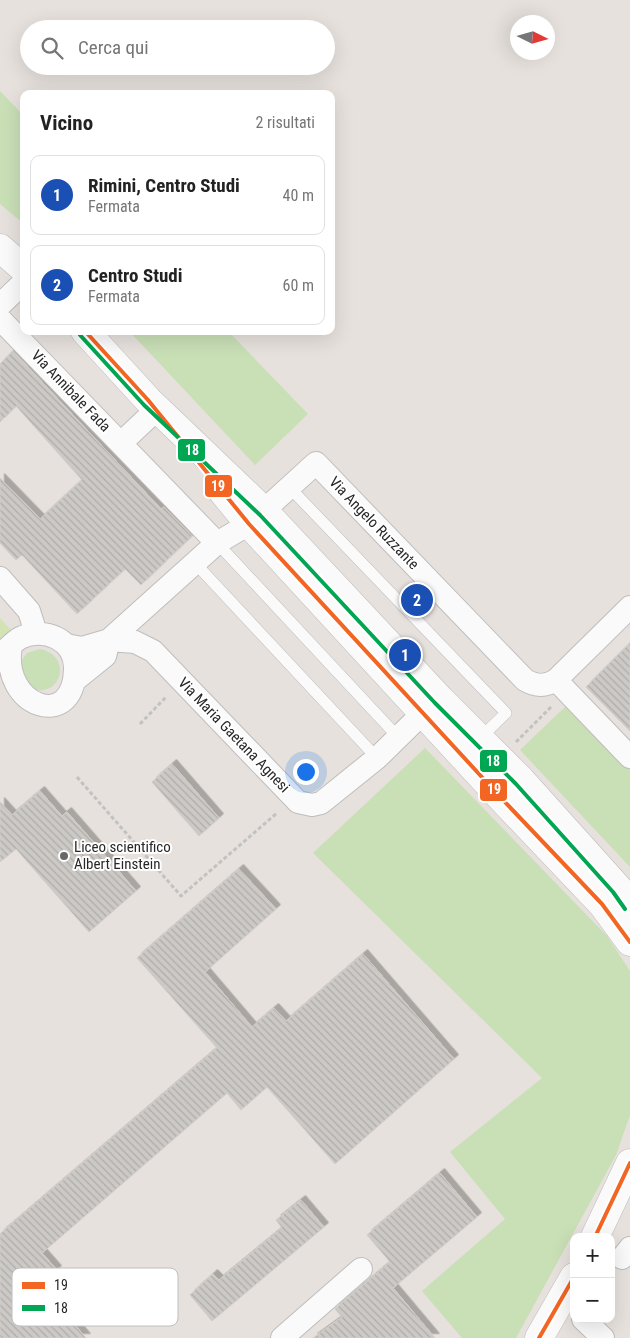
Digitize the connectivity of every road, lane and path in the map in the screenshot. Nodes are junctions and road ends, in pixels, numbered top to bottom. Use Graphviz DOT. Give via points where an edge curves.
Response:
graph roads {
  1 [pos="0,248"];
  2 [pos="20,266"];
  3 [pos="20,286"];
  4 [pos="0,305"];
  5 [pos="0,319"];
  6 [pos="89,335"];
  7 [pos="152,405"];
  8 [pos="120,443"];
  9 [pos="290,488"];
  10 [pos="256,518"];
  11 [pos="217,543"];
  12 [pos="195,563"];
  13 [pos="0,578"];
  14 [pos="630,607"];
  15 [pos="36,633"];
  16 [pos="109,640"];
  17 [pos="66,645"];
  18 [pos="5,651"];
  19 [pos="556,680"];
  20 [pos="74,681"];
  21 [pos="169,694"];
  22 [pos="8,698"];
  23 [pos="423,713"];
  24 [pos="536,722"];
  25 [pos="140,724"];
  26 [pos="398,737"];
  27 [pos="479,738"];
  28 [pos="514,744"];
  29 [pos="630,757"];
  30 [pos="377,758"];
  31 [pos="78,776"];
  32 [pos="293,797"];
  33 [pos="630,905"];
  34 [pos="630,942"];
  35 [pos="630,1163"];
  36 [pos="597,1233"];
  37 [pos="361,1269"];
  38 [pos="570,1295"];
  39 [pos="587,1323"];
  40 [pos="282,1338"];
  41 [pos="539,1338"];
  42 [pos="603,1338"];
  1 -- 2 [label="main road"];
  3 -- 4 [label="street"];
  5 -- 8 [label="street, Via Annibale Fada"];
  6 -- 7 [label="main road"];
  7 -- 8 [label="street, Via Annibale Fada"];
  7 -- 10 [label="main road"];
  8 -- 11 [label="street, Via Annibale Fada"];
  9 -- 10 [label="street, Via Angelo Ruzzante"];
  9 -- 19 [label="street, Via Angelo Ruzzante" via="316,462 524,680 538,685"];
  9 -- 27 [label="lane" via="506,713"];
  10 -- 11 [label="street, Via Maria Gaetana Agnesi"];
  10 -- 23 [label="main road"];
  10 -- 27 [label="main road"];
  11 -- 12 [label="street, Via Maria Gaetana Agnesi"];
  11 -- 26 [label="lane"];
  12 -- 16 [label="street, Via Maria Gaetana Agnesi"];
  12 -- 30 [label="lane"];
  13 -- 15 [label="street" via="29,611"];
  14 -- 19 [label="street"];
  15 -- 17 [label="street" via="53,635"];
  15 -- 18 [label="street" via="19,639"];
  16 -- 17 [label="street, Via Maria Gaetana Agnesi" via="82,648"];
  16 -- 20 [label="street, Via Maria Gaetana Agnesi" via="105,656"];
  16 -- 32 [label="street, Via Maria Gaetana Agnesi" via="135,642 154,651"];
  17 -- 20 [label="street" via="76,663"];
  18 -- 22 [label="street" via="2,666"];
  19 -- 29 [label="street"];
  20 -- 22 [label="street" via="63,698 52,704 28,705"];
  21 -- 25 [label="path"];
  23 -- 26 [label="street, Via Maria Gaetana Agnesi"];
  23 -- 34 [label="main road" via="602,904"];
  24 -- 28 [label="path"];
  26 -- 30 [label="street, Via Maria Gaetana Agnesi"];
  27 -- 33 [label="main road" via="527,787"];
  30 -- 32 [label="street, Via Maria Gaetana Agnesi" via="321,803 305,804"];
  31 -- 32 [label="path" via="181,896"];
  35 -- 36 [label="main road"];
  37 -- 40 [label="street"];
  38 -- 41 [label="main road"];
  39 -- 42 [label="street"];
}
